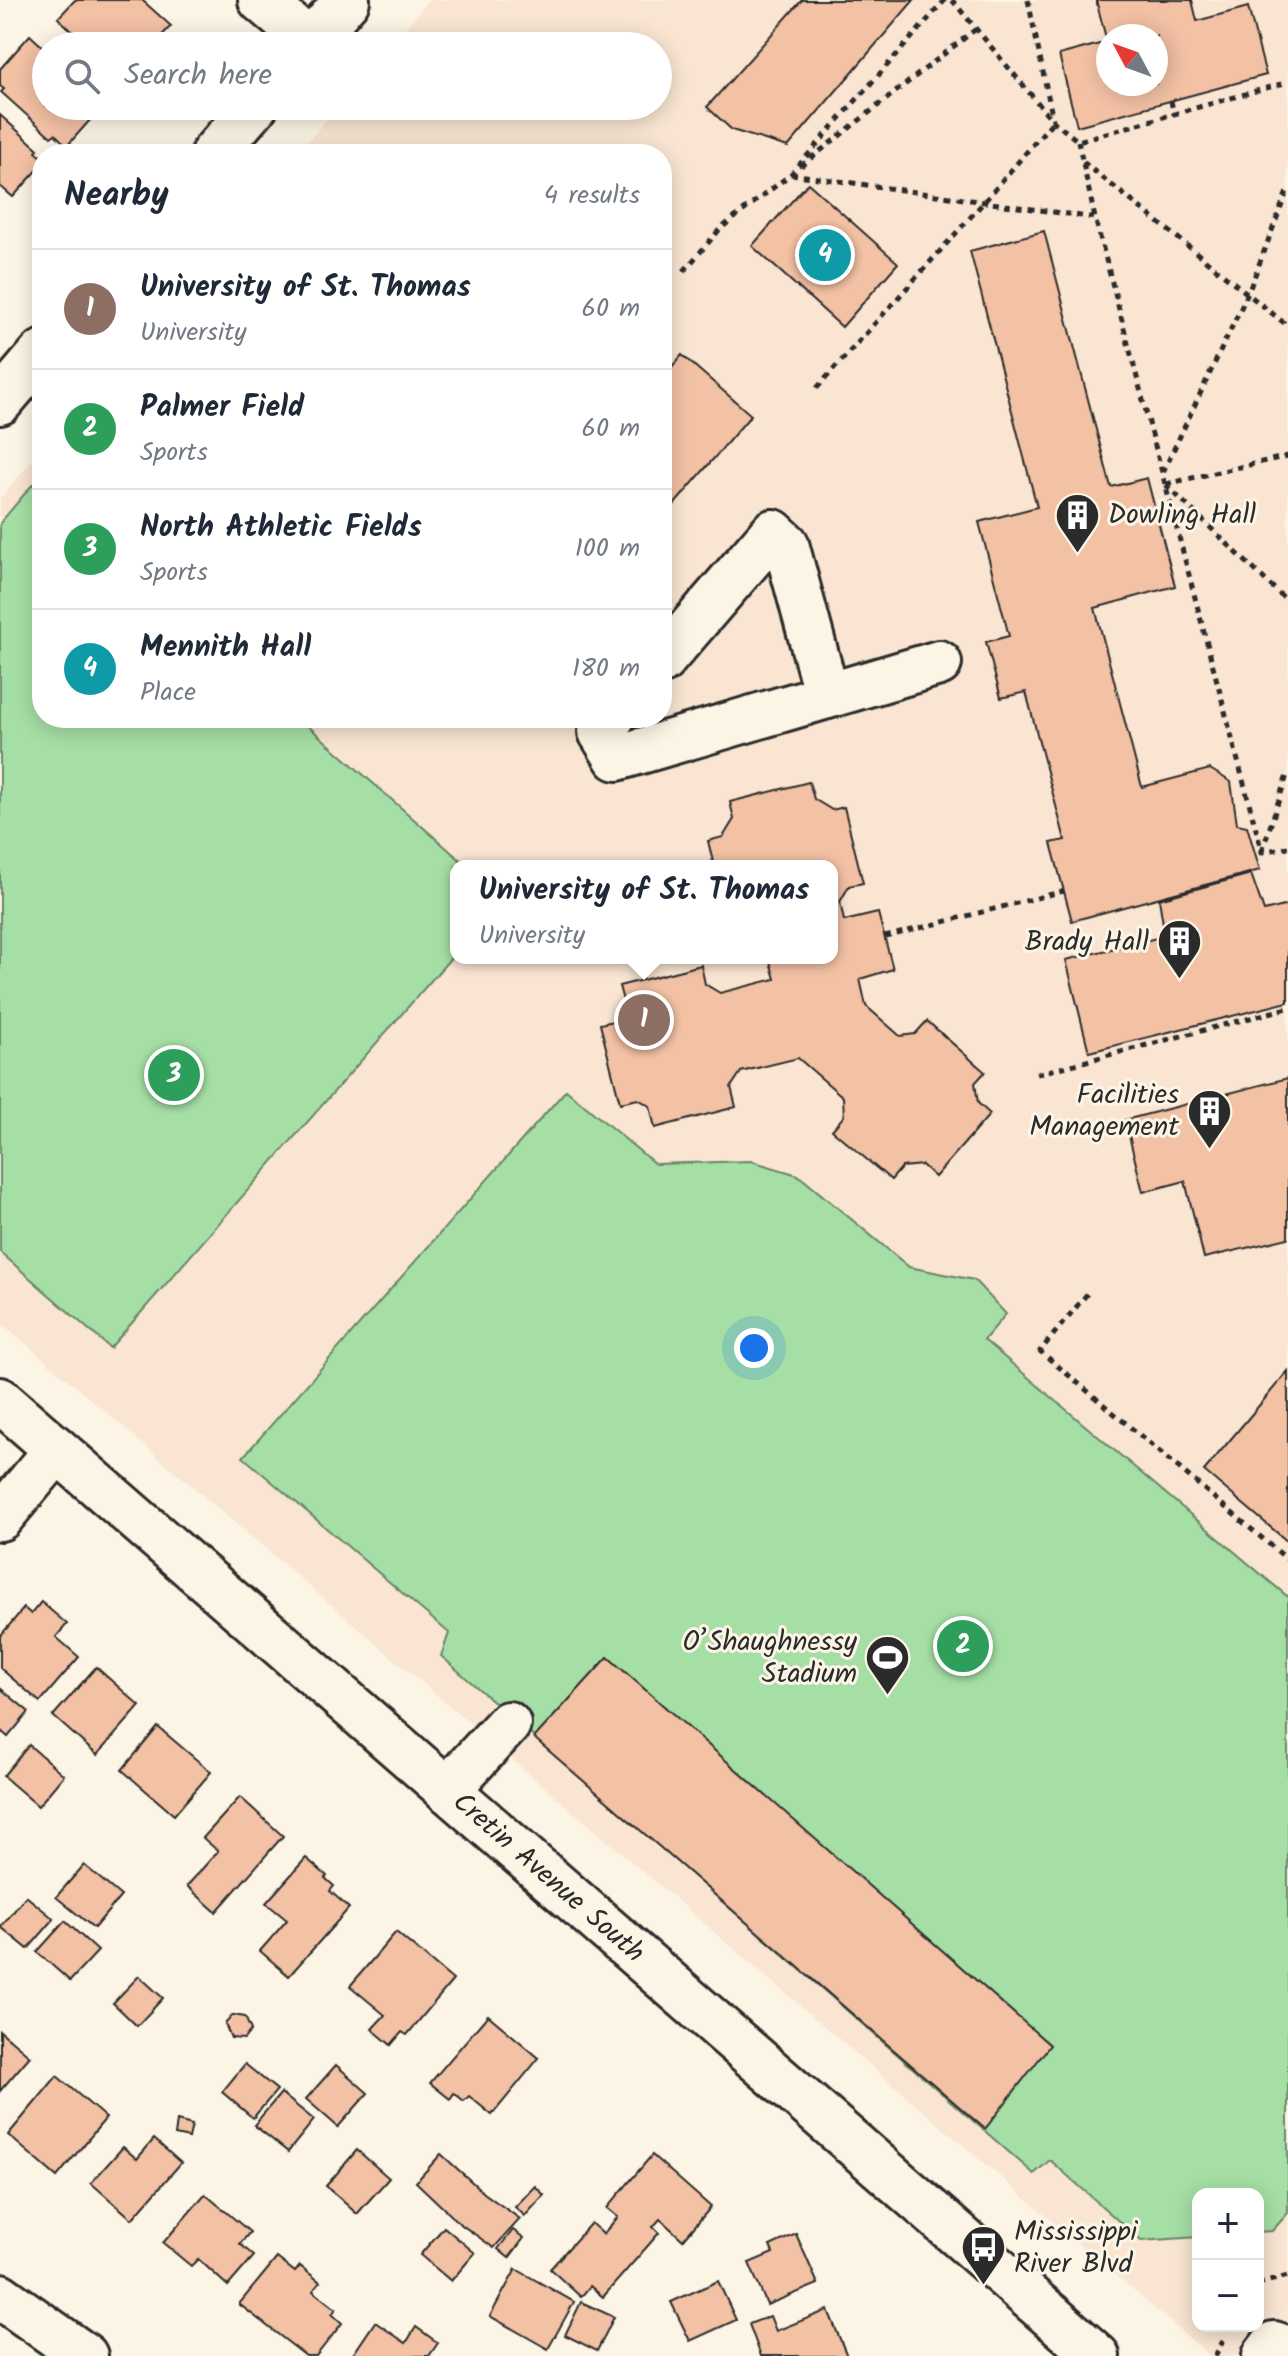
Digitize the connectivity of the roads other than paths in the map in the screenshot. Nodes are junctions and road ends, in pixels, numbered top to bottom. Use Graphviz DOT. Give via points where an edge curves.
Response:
graph roads {
  1 [pos="261,0"];
  2 [pos="347,0"];
  3 [pos="295,32"];
  4 [pos="319,32"];
  5 [pos="243,120"];
  6 [pos="222,144"];
  7 [pos="32,365"];
  8 [pos="0,402"];
  9 [pos="672,649"];
  10 [pos="939,663"];
  11 [pos="827,696"];
  12 [pos="604,728"];
  13 [pos="0,1400"];
  14 [pos="57,1450"];
  15 [pos="0,1518"];
  16 [pos="508,1724"];
  17 [pos="447,1790"];
  18 [pos="0,2296"];
  19 [pos="85,2356"];
  20 [pos="1097,2356"];
  1 -- 3 [label="main road"];
  2 -- 4 [label="main road"];
  5 -- 6 [label="main road"];
  7 -- 8 [label="main road"];
  9 -- 11 [label="main road" via="773,532 786,544"];
  10 -- 11 [label="main road"];
  11 -- 12 [label="main road" via="617,758 601,732"];
  13 -- 14 [label="main road, Cretin Avenue South"];
  14 -- 15 [label="main road"];
  14 -- 17 [label="main road, Cretin Avenue South"];
  16 -- 17 [label="main road"];
  17 -- 20 [label="main road, Cretin Avenue South"];
  18 -- 19 [label="main road"];
}
